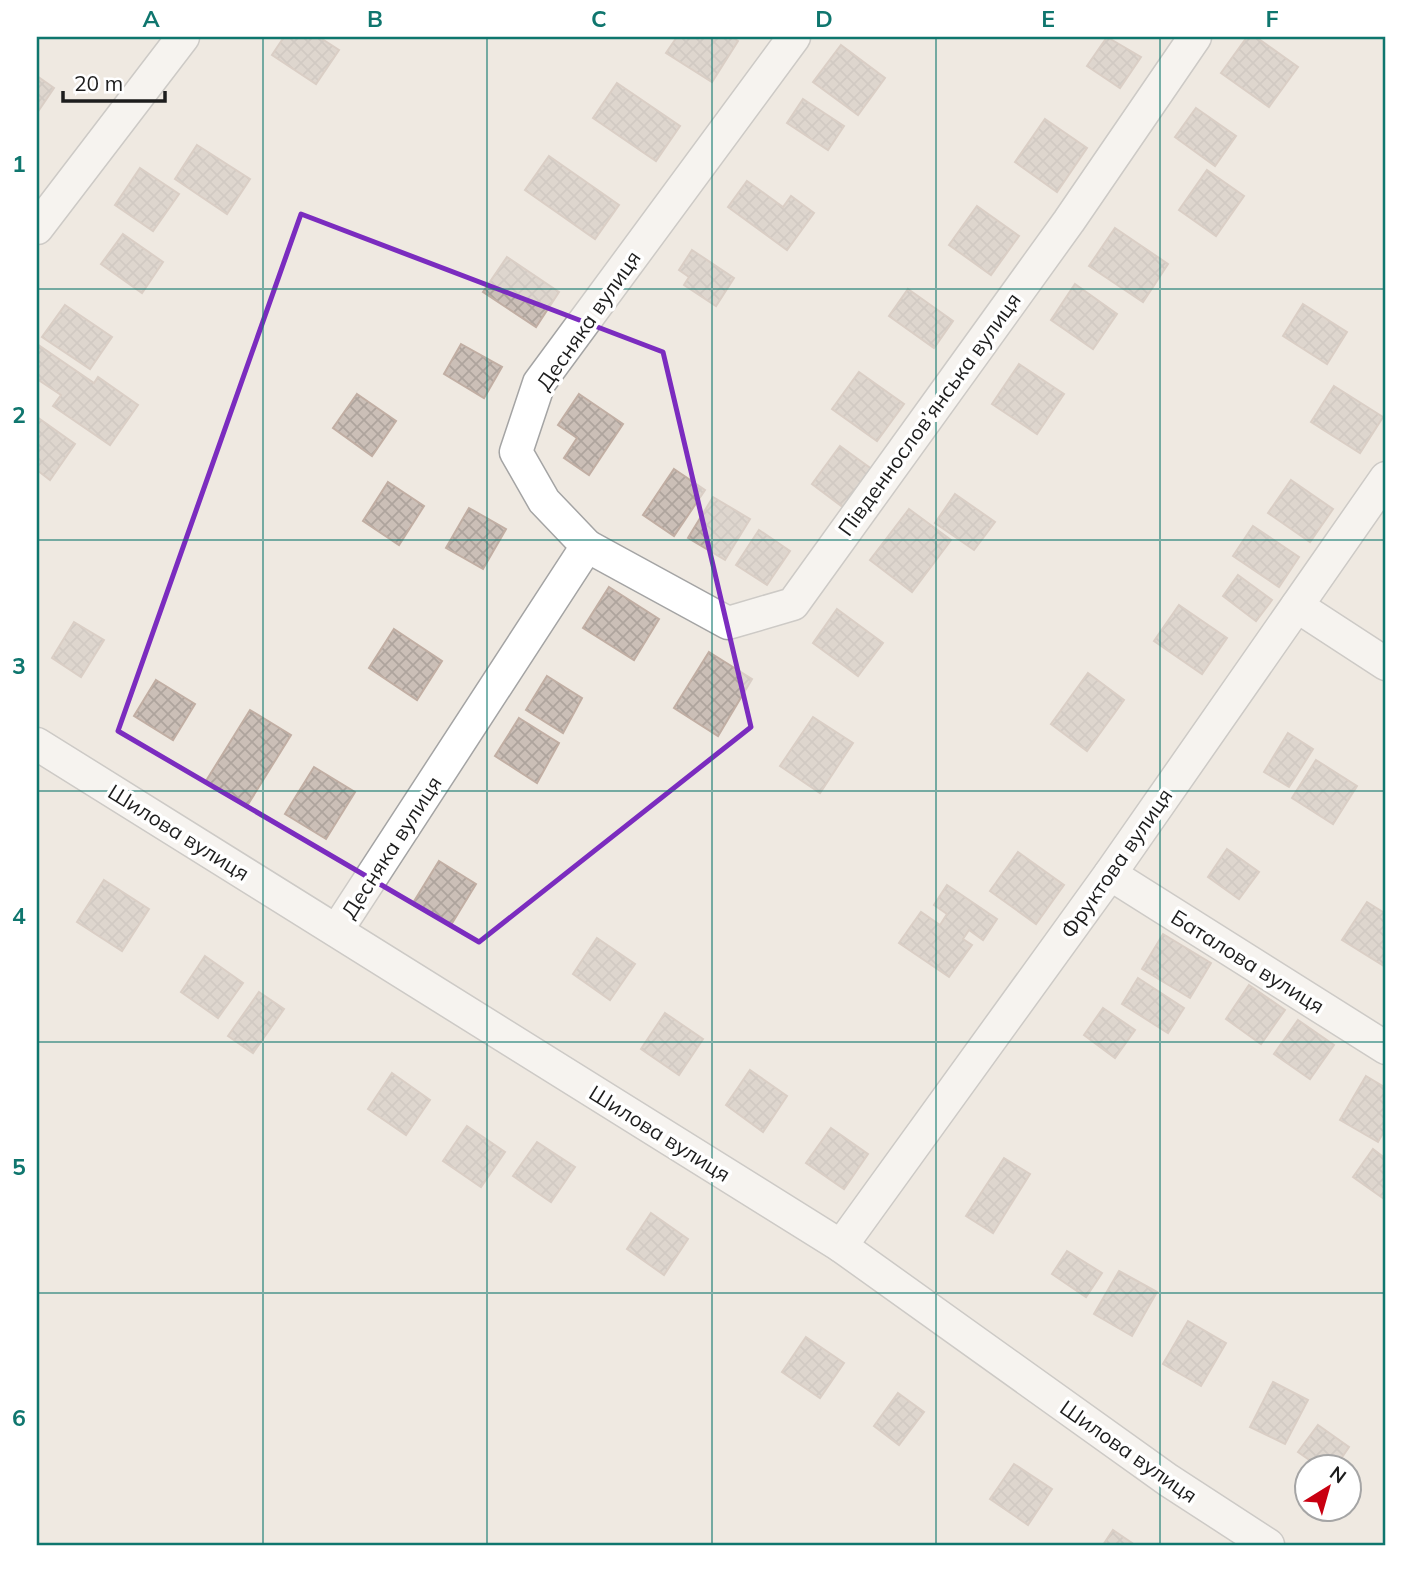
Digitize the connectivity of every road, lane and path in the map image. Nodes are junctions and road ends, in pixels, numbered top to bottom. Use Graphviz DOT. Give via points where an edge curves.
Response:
graph roads {
  1 [pos="183,37"];
  2 [pos="794,37"];
  3 [pos="1195,37"];
  4 [pos="37,228"];
  5 [pos="1386,478"];
  6 [pos="587,546"];
  7 [pos="1297,606"];
  8 [pos="1386,664"];
  9 [pos="37,744"];
  10 [pos="1110,873"];
  11 [pos="337,930"];
  12 [pos="1386,1048"];
  13 [pos="841,1246"];
  14 [pos="1268,1545"];
  1 -- 4 [label="street"];
  2 -- 6 [label="street, Десняка вулиця" via="539,383 516,452 544,501"];
  3 -- 6 [label="street, Південнослов’янська вулиця" via="1069,221 793,604 728,623"];
  5 -- 7 [label="street, Фруктова вулиця"];
  6 -- 11 [label="street, Десняка вулиця"];
  7 -- 8 [label="street"];
  7 -- 10 [label="street, Фруктова вулиця"];
  9 -- 11 [label="street, Шилова вулиця"];
  10 -- 12 [label="street, Баталова вулиця"];
  10 -- 13 [label="street, Фруктова вулиця"];
  11 -- 13 [label="street, Шилова вулиця"];
  13 -- 14 [label="street, Шилова вулиця" via="1168,1480"];
}
